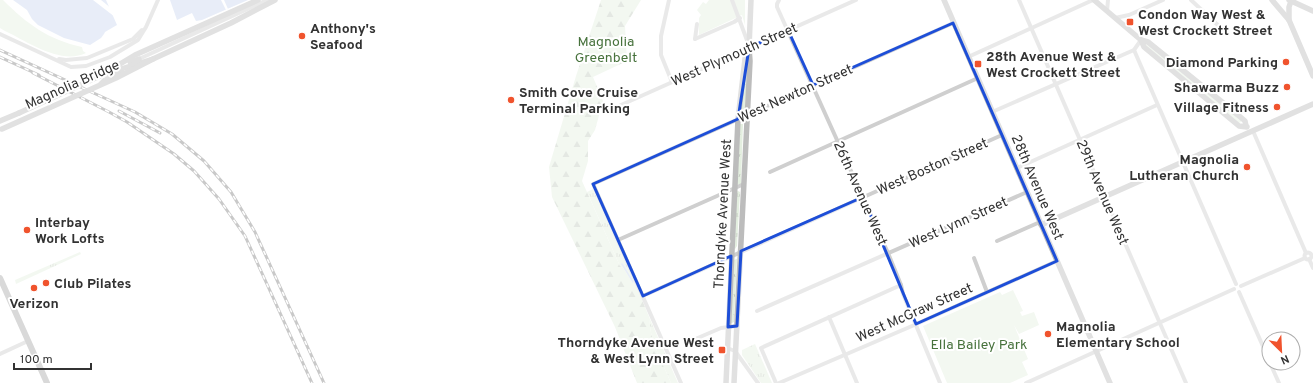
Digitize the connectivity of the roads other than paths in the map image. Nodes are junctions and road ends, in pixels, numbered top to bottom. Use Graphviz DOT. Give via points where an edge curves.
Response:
graph roads {
  1 [pos="158,0"];
  2 [pos="258,0"];
  3 [pos="267,0"];
  4 [pos="275,0"];
  5 [pos="669,0"];
  6 [pos="732,0"];
  7 [pos="750,0"];
  8 [pos="856,0"];
  9 [pos="945,0"];
  10 [pos="1020,0"];
  11 [pos="1093,0"];
  12 [pos="1108,0"];
  13 [pos="1163,0"];
  14 [pos="1191,0"];
  15 [pos="1272,0"];
  16 [pos="1290,1"];
  17 [pos="778,2"];
  18 [pos="1107,11"];
  19 [pos="1313,11"];
  20 [pos="740,18"];
  21 [pos="1115,18"];
  22 [pos="1289,20"];
  23 [pos="954,22"];
  24 [pos="697,24"];
  25 [pos="146,27"];
  26 [pos="1032,28"];
  27 [pos="1221,28"];
  28 [pos="788,30"];
  29 [pos="0,34"];
  30 [pos="1141,40"];
  31 [pos="749,48"];
  32 [pos="1134,50"];
  33 [pos="968,57"];
  34 [pos="53,58"];
  35 [pos="139,58"];
  36 [pos="77,59"];
  37 [pos="153,59"];
  38 [pos="78,66"];
  39 [pos="126,68"];
  40 [pos="109,70"];
  41 [pos="102,75"];
  42 [pos="1313,76"];
  43 [pos="978,78"];
  44 [pos="672,82"];
  45 [pos="1056,84"];
  46 [pos="99,85"];
  47 [pos="813,85"];
  48 [pos="1313,104"];
  49 [pos="1157,105"];
  50 [pos="612,109"];
  51 [pos="992,112"];
  52 [pos="747,115"];
  53 [pos="738,119"];
  54 [pos="0,121"];
  55 [pos="0,130"];
  56 [pos="1253,130"];
  57 [pos="1002,135"];
  58 [pos="1080,139"];
  59 [pos="838,141"];
  60 [pos="1183,162"];
  61 [pos="1017,168"];
  62 [pos="770,172"];
  63 [pos="744,184"];
  64 [pos="735,188"];
  65 [pos="1027,192"];
  66 [pos="863,197"];
  67 [pos="1105,197"];
  68 [pos="1041,224"];
  69 [pos="618,240"];
  70 [pos="997,241"];
  71 [pos="741,251"];
  72 [pos="888,253"];
  73 [pos="731,256"];
  74 [pos="1310,256"];
  75 [pos="974,258"];
  76 [pos="1057,261"];
  77 [pos="1313,268"];
  78 [pos="0,278"];
  79 [pos="901,284"];
  80 [pos="1236,284"];
  81 [pos="1241,286"];
  82 [pos="1234,289"];
  83 [pos="987,292"];
  84 [pos="1239,292"];
  85 [pos="643,296"];
  86 [pos="757,311"];
  87 [pos="829,317"];
  88 [pos="1160,322"];
  89 [pos="916,324"];
  90 [pos="737,326"];
  91 [pos="728,327"];
  92 [pos="693,340"];
  93 [pos="28,341"];
  94 [pos="1261,342"];
  95 [pos="727,348"];
  96 [pos="735,351"];
  97 [pos="1096,351"];
  98 [pos="0,354"];
  99 [pos="845,355"];
  100 [pos="1274,371"];
  101 [pos="48,383"];
  102 [pos="681,383"];
  103 [pos="726,383"];
  104 [pos="734,383"];
  105 [pos="758,383"];
  106 [pos="776,383"];
  107 [pos="780,383"];
  108 [pos="857,383"];
  109 [pos="940,383"];
  110 [pos="1026,383"];
  111 [pos="1110,383"];
  112 [pos="1186,383"];
  113 [pos="1279,383"];
  1 -- 25 [label="street"];
  2 -- 40 [label="main road, Magnolia Bridge" via="135,55"];
  3 -- 35 [label="street"];
  4 -- 37 [label="main road, Magnolia Bridge"];
  5 -- 44 [label="street" via="661,36 661,55"];
  6 -- 20 [label="street"];
  7 -- 31 [label="main road, Thorndyke Avenue West"];
  8 -- 28 [label="street, West Plymouth Street"];
  9 -- 23 [label="main road, 28th Avenue West"];
  10 -- 26 [label="street, 29th Avenue West"];
  11 -- 18 [label="main road"];
  11 -- 26 [label="street"];
  12 -- 18 [label="street"];
  13 -- 21 [label="street" via="1129,15"];
  14 -- 27 [label="street"];
  15 -- 22 [label="main road"];
  16 -- 19 [label="main road"];
  16 -- 22 [label="main road"];
  17 -- 28 [label="street, 26th Avenue West"];
  18 -- 21 [label="main road"];
  20 -- 24 [label="street" via="695,39"];
  20 -- 31 [label="street"];
  21 -- 30 [label="main road"];
  22 -- 42 [label="main road"];
  23 -- 33 [label="main road, 28th Avenue West"];
  23 -- 47 [label="street, West Newton Street"];
  25 -- 36 [label="street" via="133,38 87,58"];
  25 -- 38 [label="street" via="138,40 110,57 86,66"];
  26 -- 33 [label="street"];
  26 -- 45 [label="street, 29th Avenue West"];
  28 -- 31 [label="street, West Plymouth Street"];
  28 -- 47 [label="street, 26th Avenue West"];
  29 -- 34 [label="street"];
  30 -- 32 [label="street"];
  30 -- 56 [label="main road" via="1144,47 1239,126"];
  31 -- 44 [label="street, West Plymouth Street"];
  31 -- 52 [label="main road, Thorndyke Avenue West"];
  31 -- 53 [label="main road, Thorndyke Avenue West" via="745,59"];
  32 -- 45 [label="street"];
  32 -- 49 [label="street"];
  33 -- 43 [label="main road, 28th Avenue West"];
  34 -- 36 [label="street"];
  34 -- 38 [label="street" via="71,66"];
  35 -- 39 [label="main road"];
  35 -- 40 [label="main road"];
  36 -- 38 [label="street"];
  37 -- 39 [label="main road, Magnolia Bridge, bridge"];
  37 -- 46 [label="main road, Magnolia Bridge, bridge"];
  39 -- 41 [label="main road, Magnolia Bridge"];
  39 -- 46 [label="main road, bridge"];
  40 -- 41 [label="main road, Magnolia Bridge"];
  41 -- 54 [label="main road, Magnolia Bridge, bridge"];
  43 -- 51 [label="main road, 28th Avenue West"];
  43 -- 59 [label="street"];
  44 -- 50 [label="street, West Plymouth Street"];
  45 -- 51 [label="street"];
  45 -- 58 [label="street, 29th Avenue West"];
  46 -- 55 [label="main road, Magnolia Bridge, bridge"];
  47 -- 52 [label="street, West Newton Street"];
  47 -- 59 [label="street, 26th Avenue West"];
  48 -- 56 [label="main road"];
  49 -- 58 [label="street"];
  49 -- 60 [label="street"];
  51 -- 57 [label="main road, 28th Avenue West"];
  52 -- 53 [label="street, West Newton Street"];
  52 -- 63 [label="main road, Thorndyke Avenue West"];
  53 -- 64 [label="main road, Thorndyke Avenue West"];
  53 -- 69 [label="street, West Newton Street" via="593,184"];
  56 -- 60 [label="main road"];
  56 -- 74 [label="street" via="1306,253"];
  57 -- 61 [label="main road, 28th Avenue West"];
  57 -- 66 [label="street, West Boston Street"];
  58 -- 61 [label="street"];
  58 -- 67 [label="street, 29th Avenue West"];
  59 -- 62 [label="street"];
  59 -- 66 [label="street, 26th Avenue West"];
  60 -- 67 [label="main road"];
  60 -- 80 [label="street"];
  61 -- 65 [label="main road, 28th Avenue West"];
  63 -- 64 [label="street"];
  63 -- 71 [label="main road, Thorndyke Avenue West"];
  64 -- 69 [label="street"];
  64 -- 73 [label="main road, Thorndyke Avenue West"];
  65 -- 68 [label="main road, 28th Avenue West"];
  65 -- 72 [label="street, West Lynn Street"];
  66 -- 71 [label="street, West Boston Street"];
  66 -- 72 [label="street, 26th Avenue West"];
  67 -- 68 [label="main road"];
  67 -- 88 [label="street, 29th Avenue West"];
  68 -- 70 [label="street"];
  68 -- 76 [label="main road, 28th Avenue West"];
  69 -- 85 [label="street"];
  71 -- 73 [label="street, West Boston Street"];
  71 -- 90 [label="main road, Thorndyke Avenue West"];
  72 -- 79 [label="street, 26th Avenue West"];
  72 -- 86 [label="street, West Lynn Street"];
  73 -- 85 [label="street, West Boston Street"];
  73 -- 91 [label="main road, Thorndyke Avenue West"];
  74 -- 77 [label="street"];
  74 -- 81 [label="street"];
  75 -- 83 [label="street"];
  76 -- 83 [label="street, West McGraw Street"];
  76 -- 97 [label="main road, 28th Avenue West"];
  78 -- 93 [label="main road"];
  79 -- 87 [label="street"];
  79 -- 89 [label="street, 26th Avenue West"];
  80 -- 81 [label="street"];
  80 -- 82 [label="street"];
  81 -- 84 [label="street"];
  82 -- 84 [label="street"];
  82 -- 88 [label="street"];
  83 -- 89 [label="street, West McGraw Street"];
  84 -- 94 [label="street"];
  85 -- 102 [label="street"];
  87 -- 99 [label="street"];
  87 -- 106 [label="street" via="761,348"];
  88 -- 97 [label="street"];
  88 -- 112 [label="street, 29th Avenue West"];
  89 -- 99 [label="street, West McGraw Street"];
  89 -- 109 [label="street, 26th Avenue West"];
  90 -- 91 [label="street"];
  90 -- 96 [label="main road, Thorndyke Avenue West"];
  91 -- 92 [label="street"];
  91 -- 95 [label="main road, Thorndyke Avenue West"];
  93 -- 98 [label="street"];
  93 -- 101 [label="main road"];
  95 -- 96 [label="street"];
  95 -- 103 [label="main road, Thorndyke Avenue West"];
  96 -- 104 [label="main road, Thorndyke Avenue West"];
  96 -- 105 [label="street"];
  97 -- 110 [label="street"];
  97 -- 111 [label="main road, 28th Avenue West"];
  99 -- 107 [label="street, West McGraw Street"];
  99 -- 108 [label="street"];
  100 -- 113 [label="street"];
}
